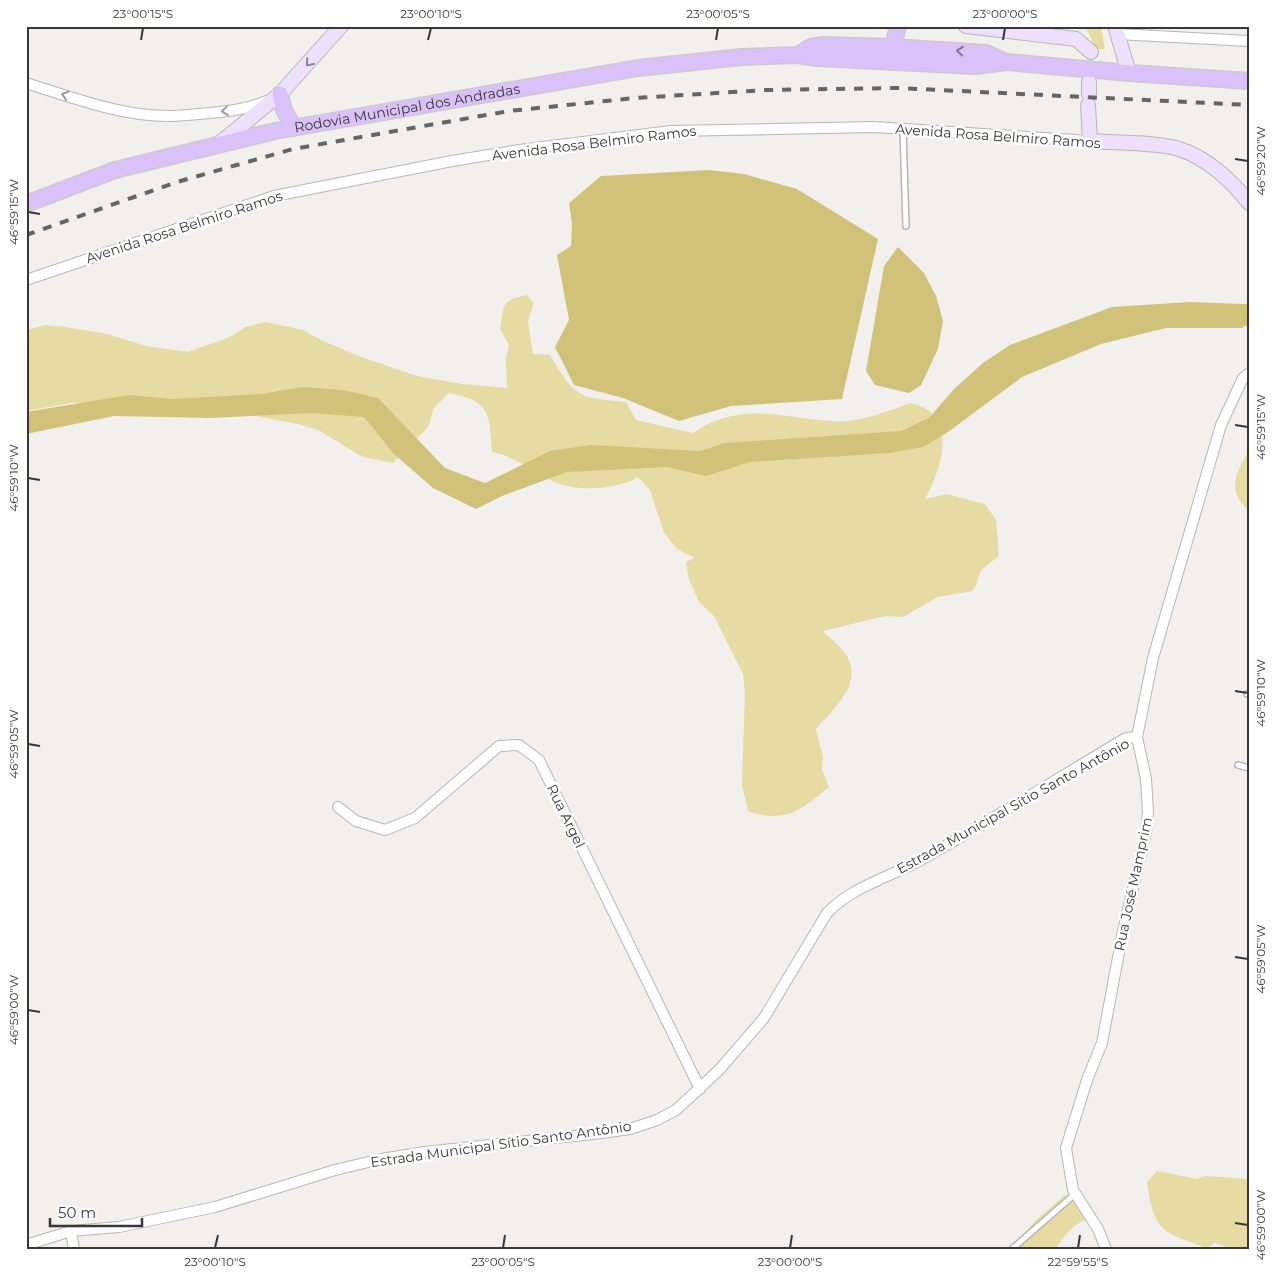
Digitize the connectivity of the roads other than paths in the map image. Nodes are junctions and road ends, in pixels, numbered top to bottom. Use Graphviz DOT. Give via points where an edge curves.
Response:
graph roads {
  1 [pos="341,26"];
  2 [pos="898,26"];
  3 [pos="966,26"];
  4 [pos="1116,30"];
  5 [pos="1249,41"];
  6 [pos="893,47"];
  7 [pos="1091,52"];
  8 [pos="798,55"];
  9 [pos="816,58"];
  10 [pos="1006,62"];
  11 [pos="1129,73"];
  12 [pos="1249,81"];
  13 [pos="26,83"];
  14 [pos="1089,93"];
  15 [pos="276,96"];
  16 [pos="294,128"];
  17 [pos="903,130"];
  18 [pos="1090,142"];
  19 [pos="220,143"];
  20 [pos="1249,203"];
  21 [pos="26,204"];
  22 [pos="906,226"];
  23 [pos="26,280"];
  24 [pos="1249,373"];
  25 [pos="1137,737"];
  26 [pos="1238,765"];
  27 [pos="1249,768"];
  28 [pos="338,806"];
  29 [pos="700,1089"];
  30 [pos="1076,1194"];
  31 [pos="71,1232"];
  32 [pos="26,1245"];
  33 [pos="74,1249"];
  34 [pos="1012,1249"];
  35 [pos="1106,1249"];
  1 -- 15 [label="main road, one-way"];
  2 -- 6 [label="main road"];
  3 -- 7 [label="main road" via="1076,39"];
  4 -- 5 [label="street"];
  4 -- 11 [label="main road"];
  6 -- 8 [label="main road, Rodovia Municipal dos Andradas" via="823,45"];
  6 -- 9 [label="main road" via="885,54 829,54"];
  10 -- 6 [label="main road, Rodovia Municipal dos Andradas, one-way" via="986,53"];
  8 -- 9 [label="main road, Rodovia Municipal dos Andradas"];
  8 -- 16 [label="main road, Rodovia Municipal dos Andradas" via="742,57 638,68"];
  9 -- 10 [label="main road, Rodovia Municipal dos Andradas" via="975,66"];
  10 -- 11 [label="main road, Rodovia Municipal dos Andradas"];
  11 -- 12 [label="main road, Rodovia Municipal dos Andradas"];
  15 -- 13 [label="street, one-way" via="253,107 167,116 85,102"];
  14 -- 18 [label="main road"];
  15 -- 16 [label="main road"];
  15 -- 19 [label="main road"];
  16 -- 19 [label="main road, Rodovia Municipal dos Andradas"];
  17 -- 18 [label="street, Avenida Rosa Belmiro Ramos"];
  17 -- 22 [label="lane"];
  17 -- 23 [label="street, Avenida Rosa Belmiro Ramos" via="874,127 671,131 452,161 274,196"];
  18 -- 20 [label="main road, Avenida Rosa Belmiro Ramos" via="1180,149 1211,166 1239,189"];
  19 -- 21 [label="main road, Rodovia Municipal dos Andradas" via="115,170"];
  24 -- 25 [label="street, Rua José Mamprim" via="1243,378 1221,425 1153,658"];
  25 -- 29 [label="street, Estrada Municipal Sítio Santo Antônio" via="1126,738 923,859 838,901 826,913 764,1018"];
  25 -- 30 [label="street, Rua José Mamprim" via="1146,779 1146,832 1102,1042 1066,1148 1068,1169"];
  26 -- 27 [label="lane"];
  28 -- 29 [label="street, Rua Argel" via="356,821 385,830 415,818 499,746 519,745 538,760"];
  29 -- 31 [label="street, Estrada Municipal Sítio Santo Antônio" via="676,1110 630,1129 380,1159 215,1207 119,1227"];
  30 -- 34 [label="lane"];
  30 -- 35 [label="street, Rua José Mamprim" via="1098,1229"];
  31 -- 32 [label="street, Estrada Municipal Sítio Santo Antônio"];
  31 -- 33 [label="street"];
}
